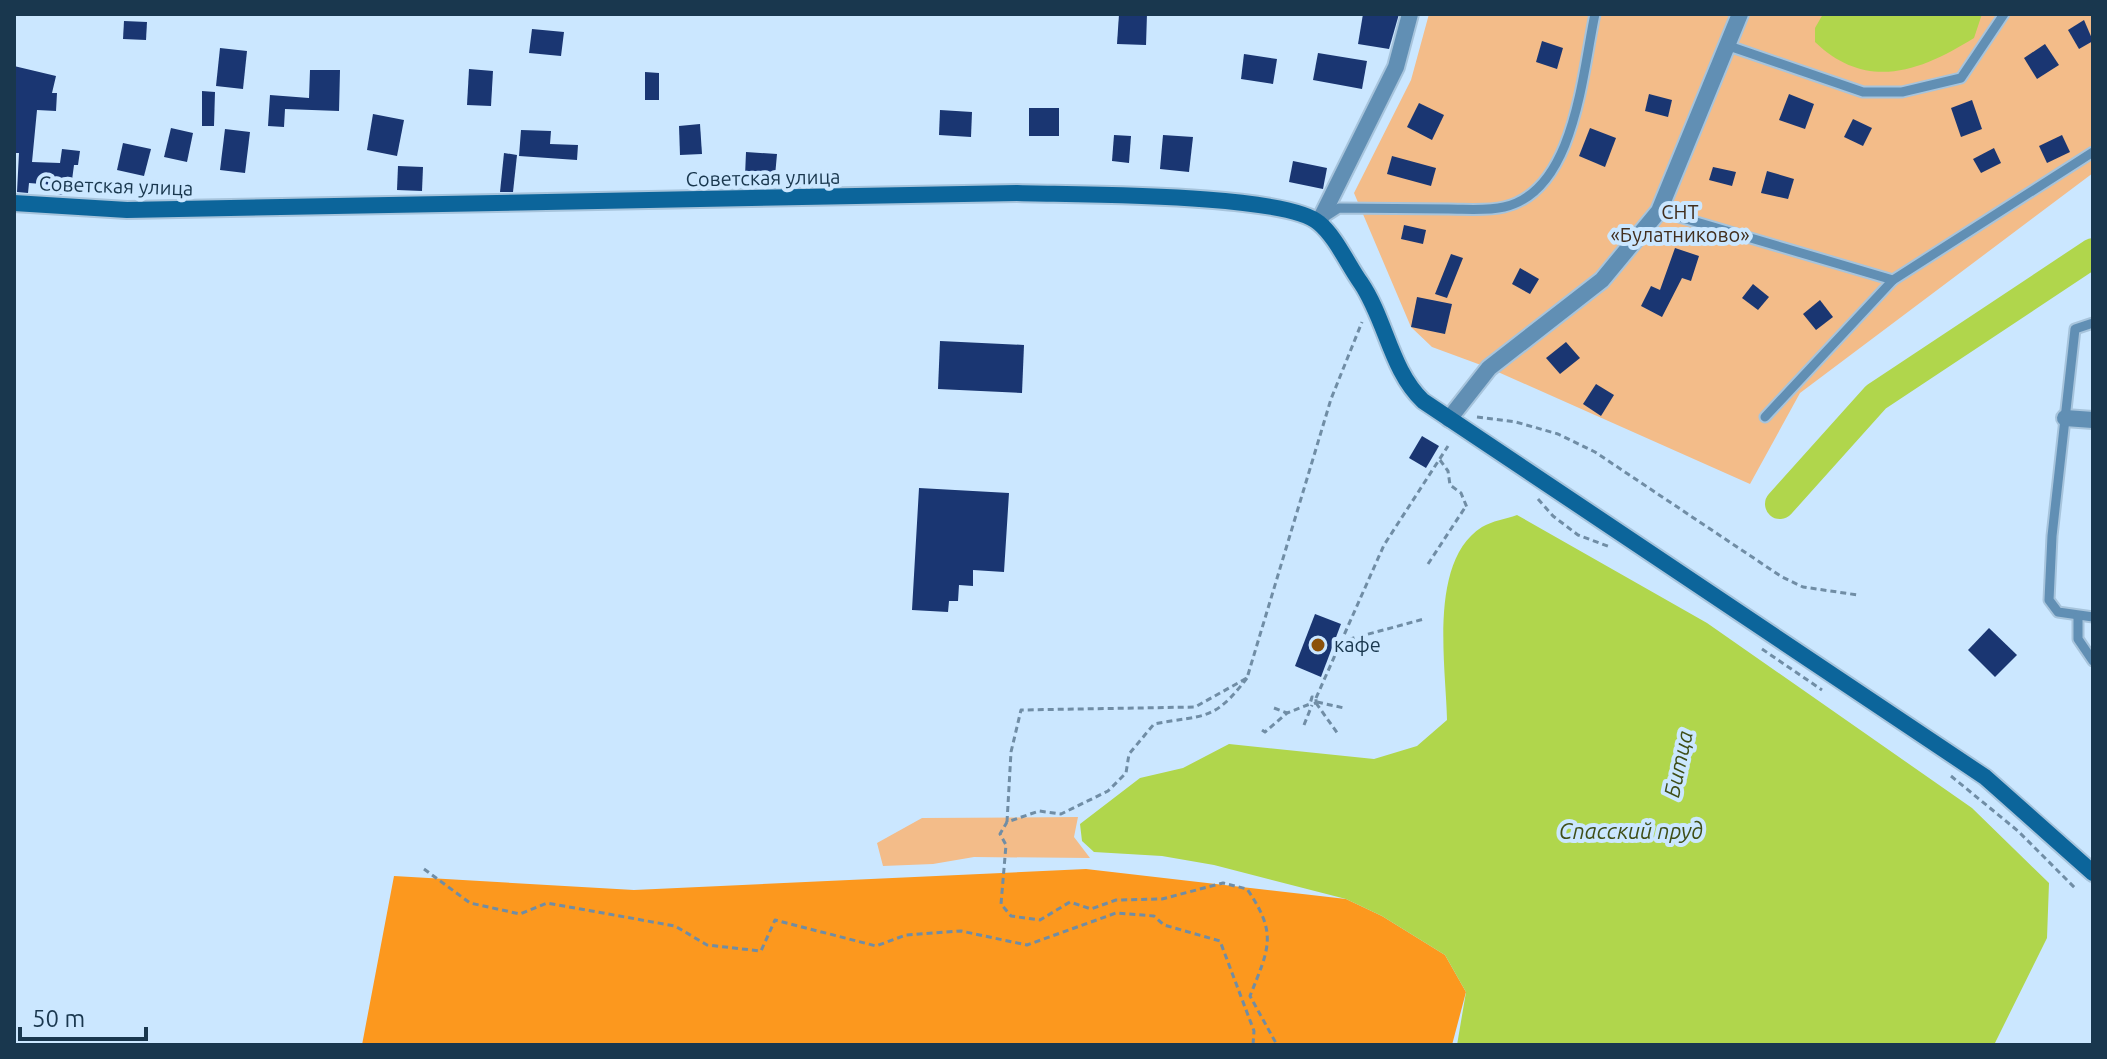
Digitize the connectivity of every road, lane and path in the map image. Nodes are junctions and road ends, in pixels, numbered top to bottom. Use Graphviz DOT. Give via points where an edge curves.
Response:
graph roads {
  1 [pos="1410,14"];
  2 [pos="1595,14"];
  3 [pos="1740,14"];
  4 [pos="2004,14"];
  5 [pos="1726,45"];
  6 [pos="2093,152"];
  7 [pos="14,203"];
  8 [pos="1659,211"];
  9 [pos="1319,222"];
  10 [pos="1893,280"];
  11 [pos="2093,323"];
  12 [pos="1369,332"];
  13 [pos="1765,417"];
  14 [pos="2065,418"];
  15 [pos="1449,419"];
  16 [pos="2093,420"];
  17 [pos="1448,446"];
  18 [pos="1439,460"];
  19 [pos="1536,497"];
  20 [pos="1618,552"];
  21 [pos="1428,564"];
  22 [pos="1858,595"];
  23 [pos="2078,617"];
  24 [pos="2093,617"];
  25 [pos="1424,619"];
  26 [pos="1339,642"];
  27 [pos="1754,643"];
  28 [pos="2093,661"];
  29 [pos="1247,678"];
  30 [pos="1827,693"];
  31 [pos="1314,702"];
  32 [pos="1274,708"];
  33 [pos="1344,708"];
  34 [pos="1287,713"];
  35 [pos="1304,725"];
  36 [pos="1262,730"];
  37 [pos="1338,734"];
  38 [pos="1942,769"];
  39 [pos="1007,822"];
  40 [pos="424,869"];
  41 [pos="2093,873"];
  42 [pos="2076,889"];
  43 [pos="1253,1045"];
  44 [pos="1277,1045"];
  1 -- 9 [label="street" via="1396,67"];
  2 -- 9 [label="lane" via="1569,137 1552,174 1526,199 1503,208 1339,208"];
  3 -- 5 [label="street"];
  4 -- 5 [label="lane" via="1961,78 1902,92 1863,92"];
  5 -- 8 [label="street"];
  6 -- 10 [label="lane"];
  7 -- 9 [label="street, Советская улица" via="127,210 1017,193 1192,199 1280,209"];
  8 -- 10 [label="lane"];
  8 -- 15 [label="street" via="1602,280 1489,368"];
  9 -- 15 [label="street" via="1371,298 1409,388"];
  10 -- 13 [label="lane"];
  11 -- 14 [label="lane" via="2075,329"];
  12 -- 29 [label="path" via="1363,319 1331,399"];
  14 -- 16 [label="street"];
  14 -- 23 [label="lane" via="2049,600 2058,612"];
  15 -- 22 [label="path" via="1516,422 1558,434 1595,452 1782,577 1803,587"];
  15 -- 41 [label="street" via="1985,777"];
  17 -- 18 [label="path"];
  18 -- 21 [label="path" via="1467,508"];
  18 -- 26 [label="path" via="1384,545"];
  19 -- 20 [label="path" via="1578,535"];
  23 -- 24 [label="lane"];
  23 -- 28 [label="lane" via="2078,639"];
  25 -- 26 [label="path"];
  26 -- 31 [label="path"];
  27 -- 30 [label="path"];
  29 -- 39 [label="path" via="1231,699 1202,719 1154,724 1129,754 1126,773 1108,791 1061,814 1039,811"];
  29 -- 39 [label="path" via="1195,707 1021,710 1011,752"];
  31 -- 33 [label="path"];
  31 -- 34 [label="path"];
  31 -- 35 [label="path"];
  31 -- 37 [label="path"];
  32 -- 34 [label="path"];
  34 -- 36 [label="path"];
  38 -- 42 [label="path" via="2018,831"];
  39 -- 44 [label="path" via="1000,834 1006,845 1001,904 1011,916 1040,920 1070,902 1091,909 1223,883 1247,889 1267,921 1268,943 1250,996"];
  40 -- 43 [label="path" via="470,903 520,914 547,903 675,926 707,945 761,951 775,920 876,946 906,935 961,931 1027,945 1116,913 1154,916 1164,925 1220,941 1254,1031"];
}
